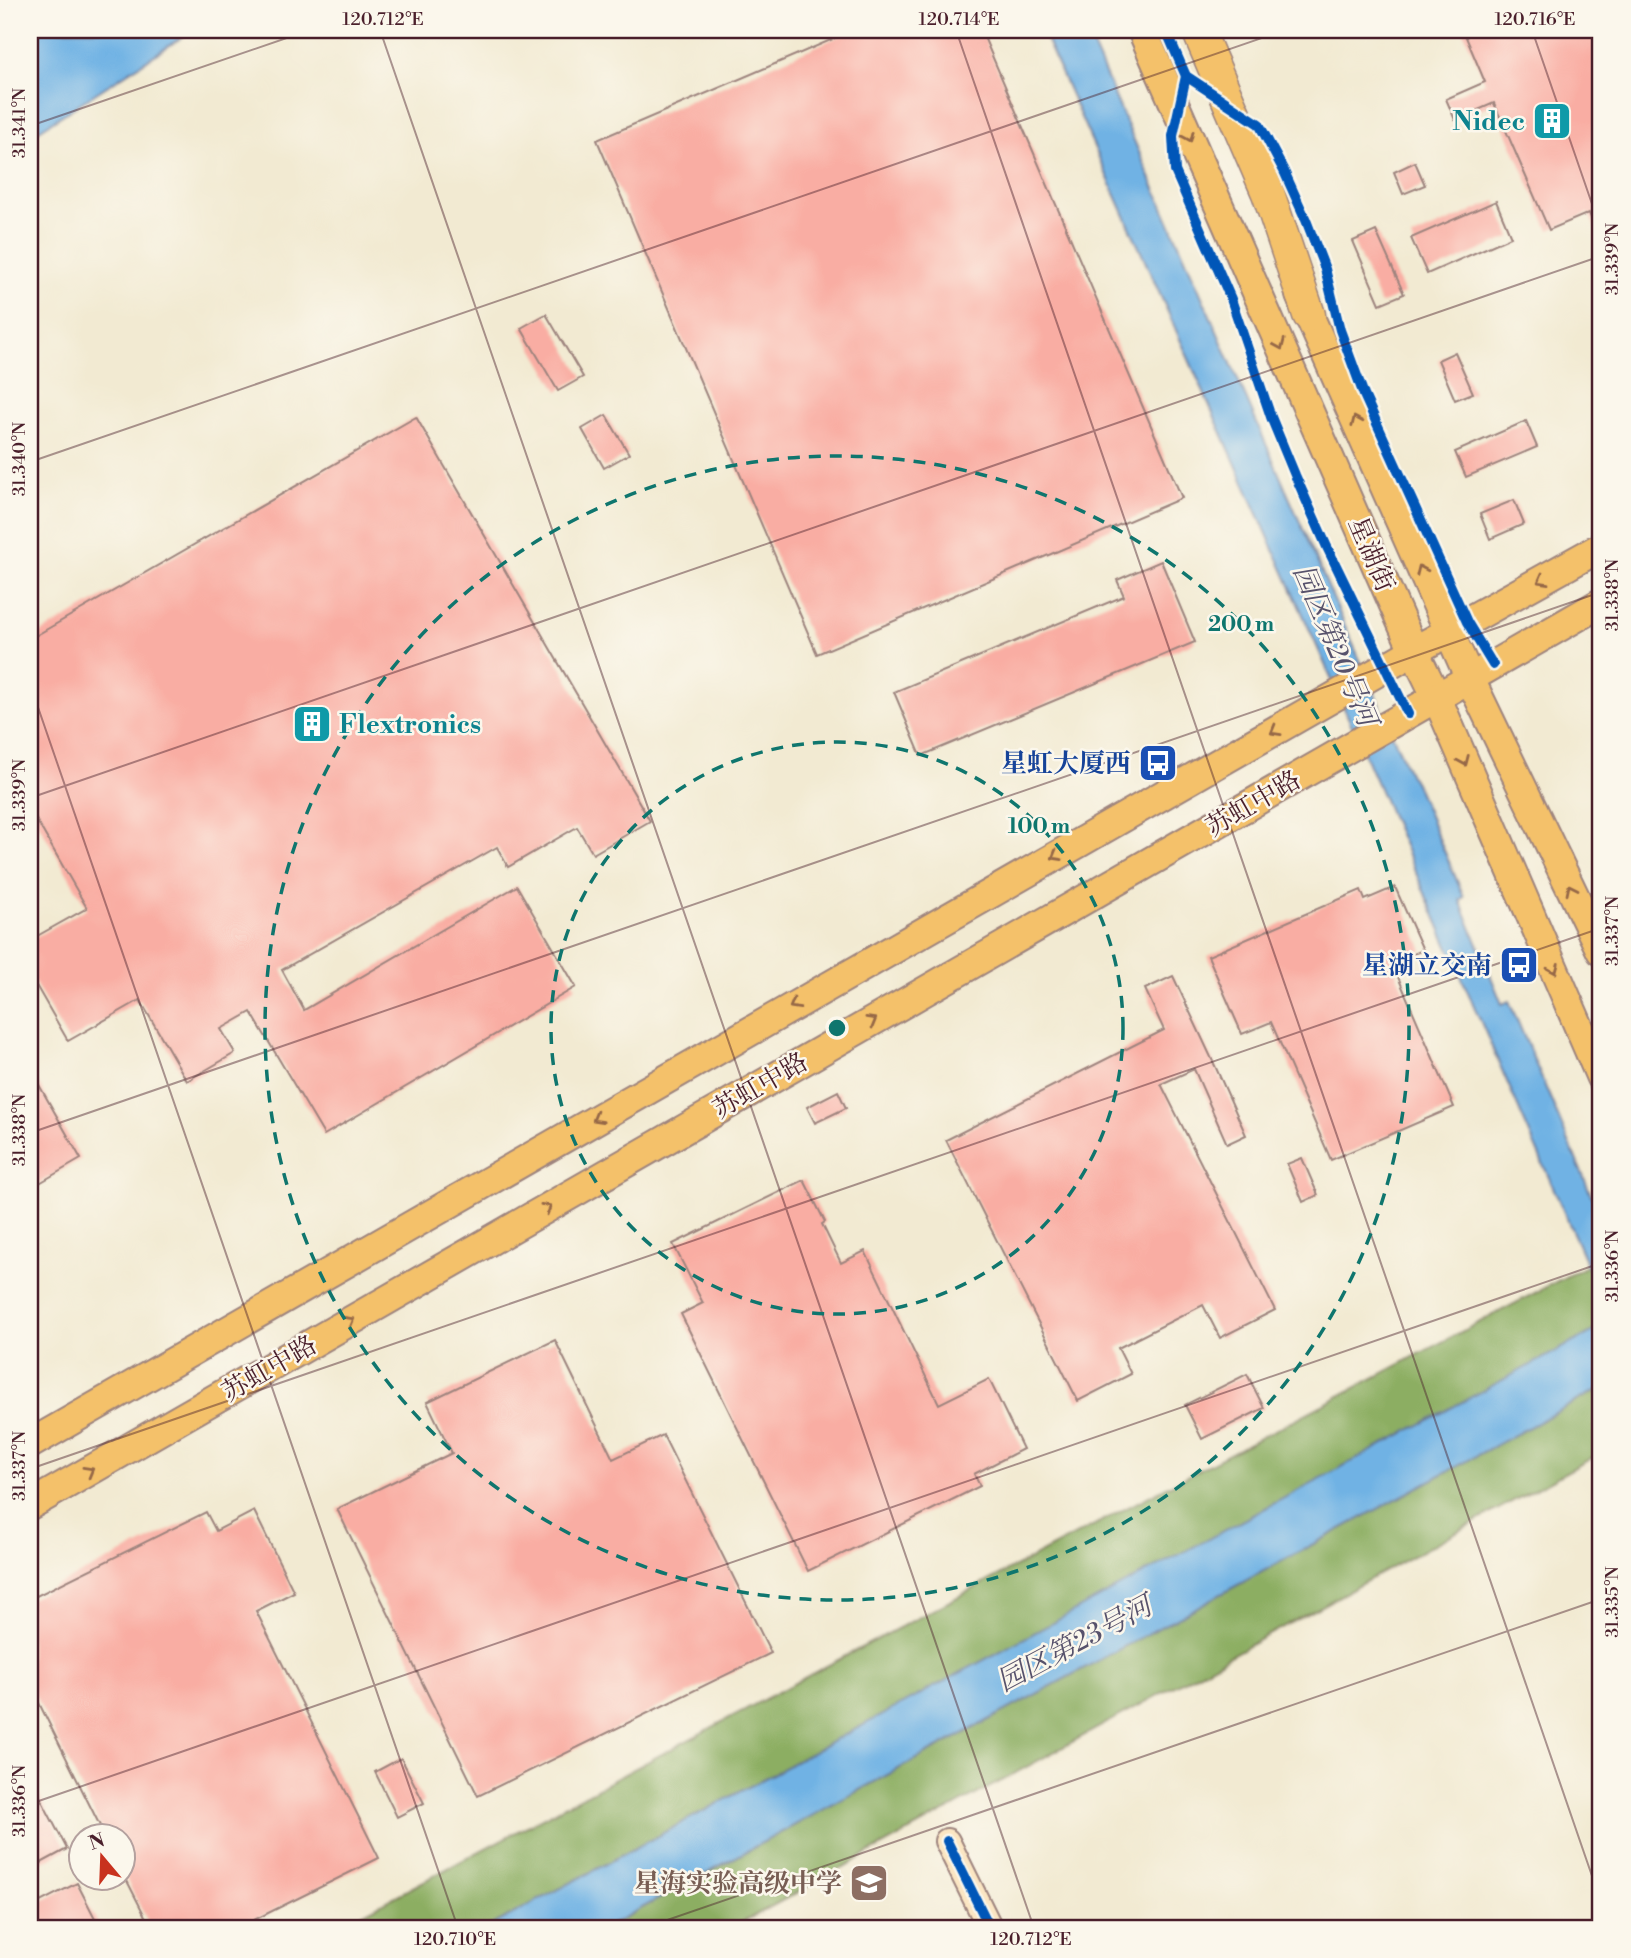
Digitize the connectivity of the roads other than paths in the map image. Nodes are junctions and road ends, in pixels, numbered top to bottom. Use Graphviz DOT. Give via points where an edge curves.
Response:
graph roads {
  1 [pos="1142,30"];
  2 [pos="1184,30"];
  3 [pos="1198,30"];
  4 [pos="1309,315"];
  5 [pos="1601,547"];
  6 [pos="1601,603"];
  7 [pos="1449,632"];
  8 [pos="1414,650"];
  9 [pos="1470,679"];
  10 [pos="1437,698"];
  11 [pos="1601,951"];
  12 [pos="1601,1078"];
  13 [pos="30,1444"];
  14 [pos="30,1505"];
  15 [pos="947,1841"];
  16 [pos="990,1928"];
  1 -- 8 [label="main road, 星湖街, one-way"];
  2 -- 4 [label="main road, 星湖街"];
  3 -- 4 [label="highway" via="1268,193"];
  7 -- 4 [label="main road, 星湖街, one-way"];
  5 -- 7 [label="main road, 苏虹中路, one-way"];
  6 -- 9 [label="main road, 苏虹中路"];
  7 -- 8 [label="main road, 苏虹中路"];
  7 -- 9 [label="main road, 星湖街"];
  8 -- 10 [label="main road, 星湖街"];
  8 -- 13 [label="main road, 苏虹中路, one-way"];
  9 -- 10 [label="main road, 苏虹中路"];
  11 -- 9 [label="main road, 星湖街, one-way"];
  10 -- 12 [label="main road, 星湖街, one-way"];
  14 -- 10 [label="main road, 苏虹中路, one-way"];
  15 -- 16 [label="street"];
}
